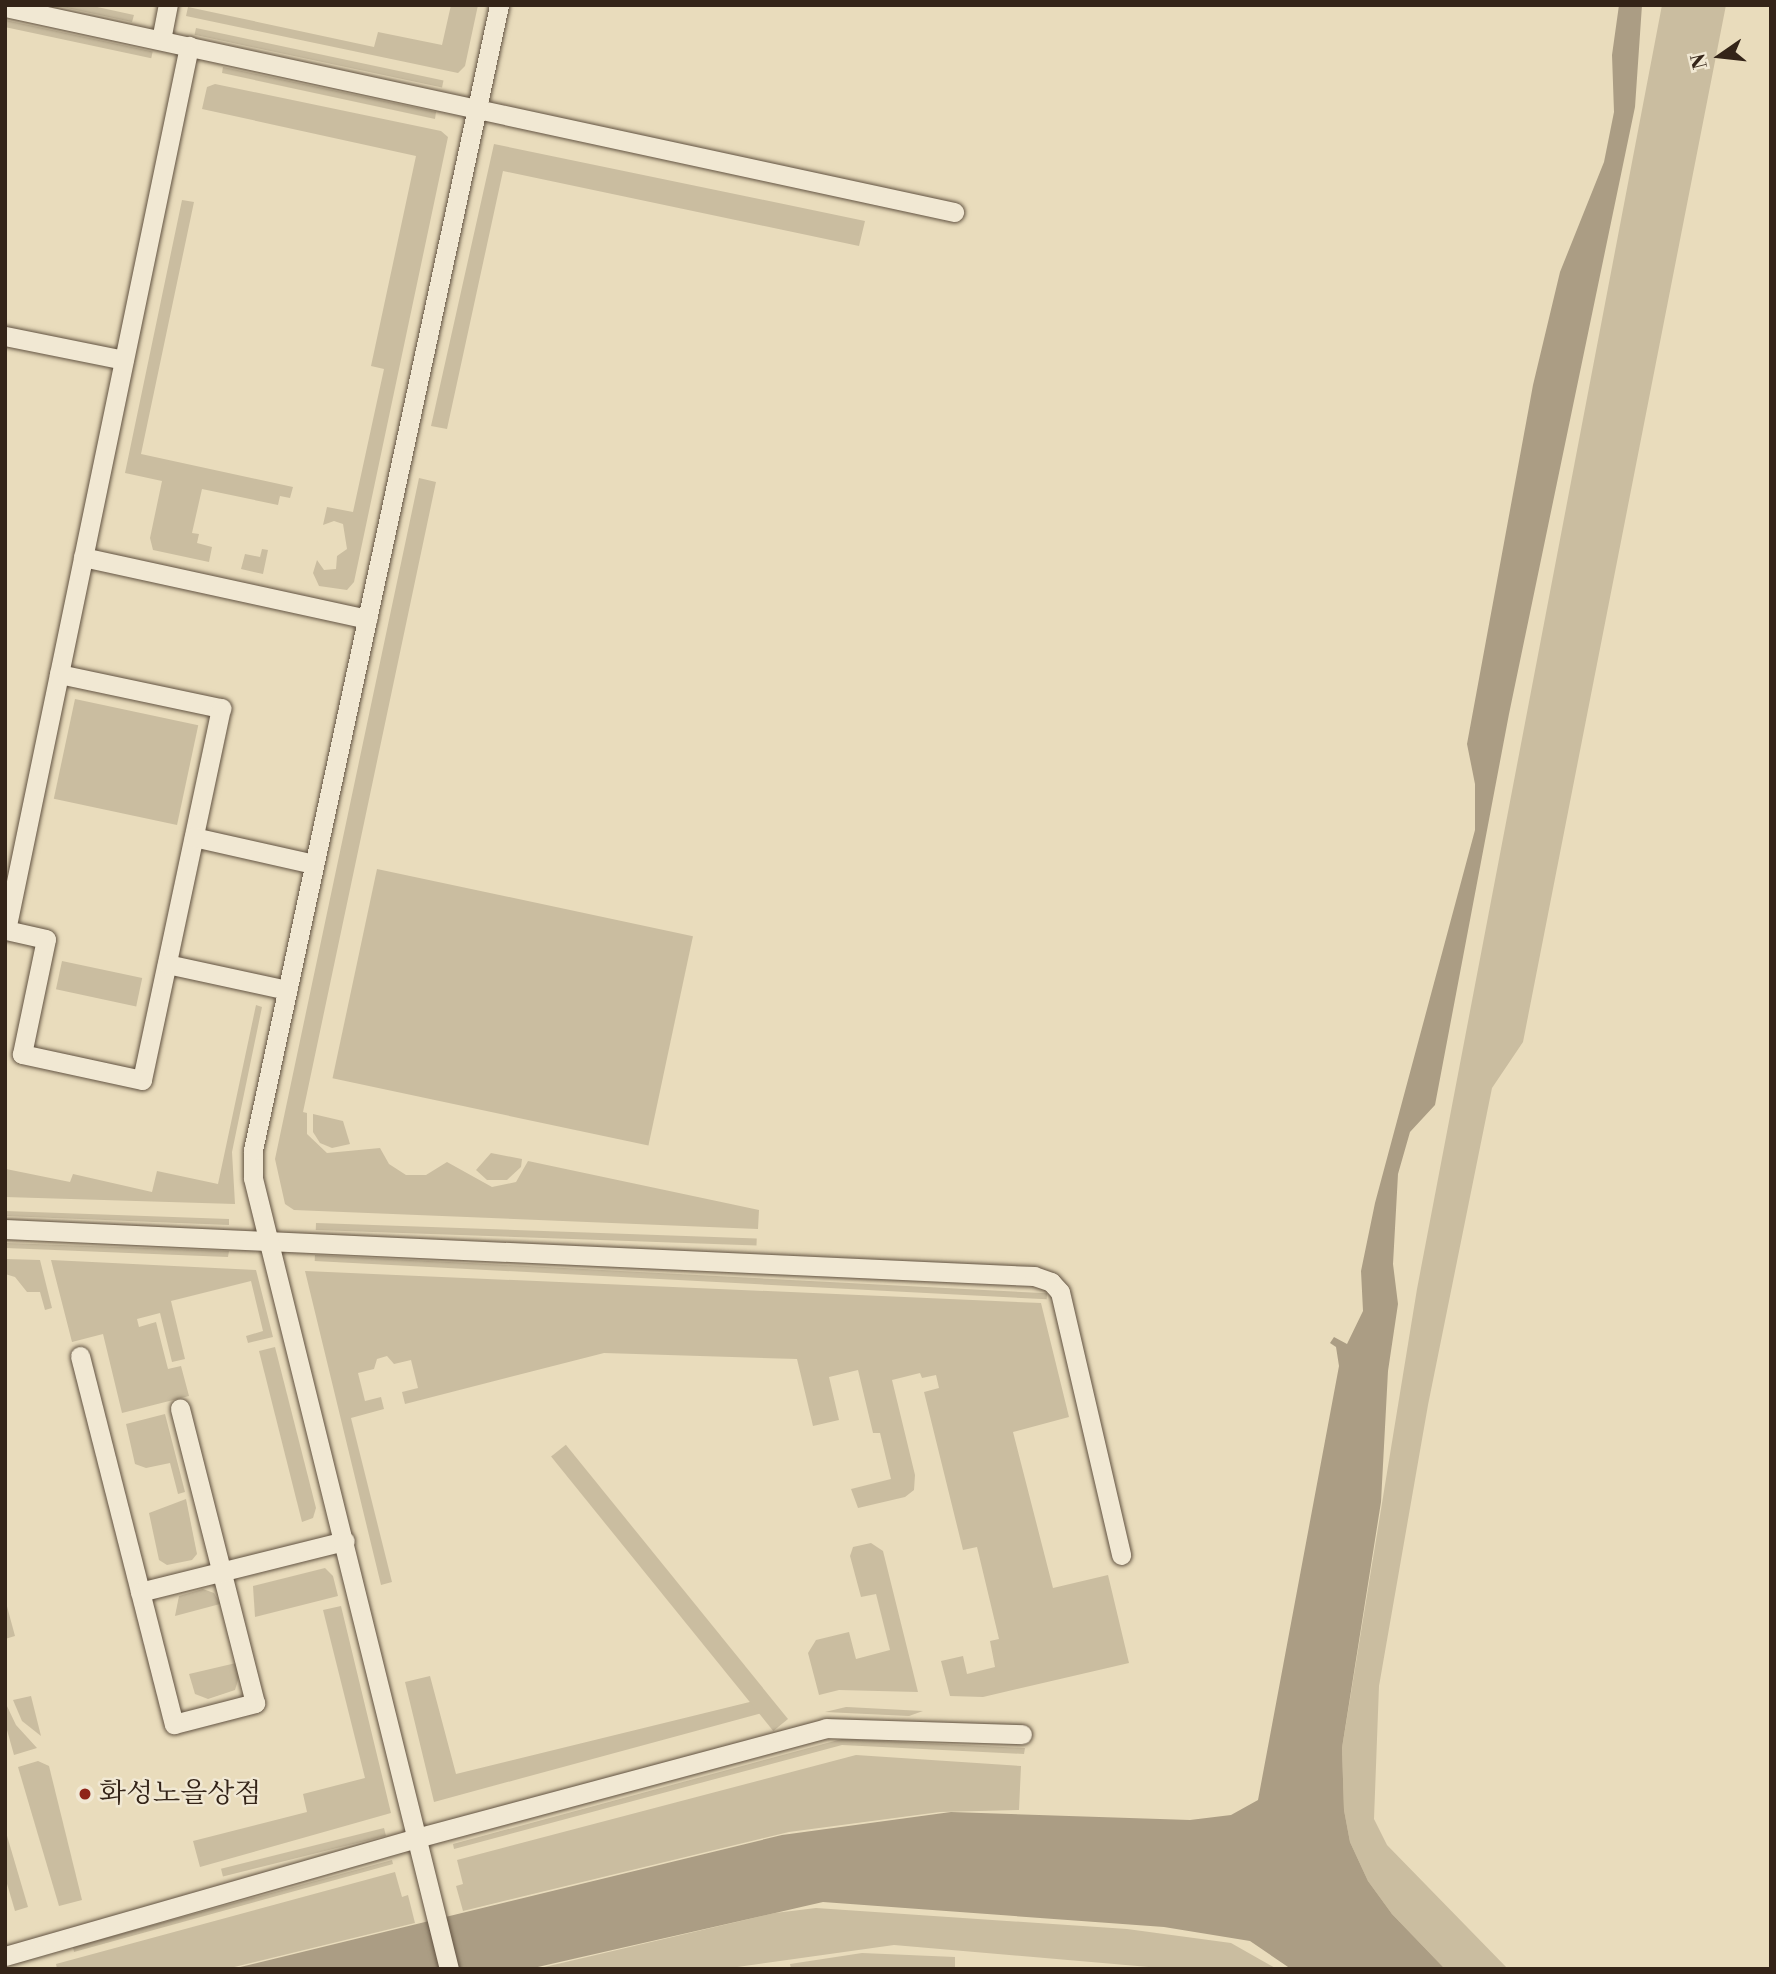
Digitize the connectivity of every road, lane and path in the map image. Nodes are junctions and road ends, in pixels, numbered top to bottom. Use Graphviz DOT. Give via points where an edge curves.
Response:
graph roads {
  1 [pos="169,5"];
  2 [pos="499,5"];
  3 [pos="5,7"];
  4 [pos="161,40"];
  5 [pos="189,46"];
  6 [pos="477,108"];
  7 [pos="954,212"];
  8 [pos="5,336"];
  9 [pos="124,360"];
  10 [pos="83,557"];
  11 [pos="367,619"];
  12 [pos="59,674"];
  13 [pos="194,836"];
  14 [pos="314,864"];
  15 [pos="167,964"];
  16 [pos="287,990"];
  17 [pos="5,1229"];
  18 [pos="268,1239"];
  19 [pos="80,1356"];
  20 [pos="180,1408"];
  21 [pos="345,1541"];
  22 [pos="1121,1555"];
  23 [pos="222,1572"];
  24 [pos="140,1592"];
  25 [pos="1022,1734"];
  26 [pos="420,1837"];
  27 [pos="5,1956"];
  28 [pos="449,1969"];
  1 -- 4 [label="street"];
  2 -- 6 [label="street"];
  3 -- 4 [label="street"];
  4 -- 5 [label="street"];
  5 -- 6 [label="street"];
  5 -- 9 [label="street"];
  6 -- 7 [label="street"];
  6 -- 11 [label="street"];
  8 -- 9 [label="street"];
  9 -- 10 [label="street"];
  10 -- 11 [label="street"];
  10 -- 12 [label="street"];
  11 -- 14 [label="street"];
  12 -- 13 [label="street" via="221,708"];
  12 -- 15 [label="street" via="6,930 46,939 22,1054 142,1080"];
  13 -- 14 [label="street"];
  13 -- 15 [label="street"];
  14 -- 16 [label="street"];
  15 -- 16 [label="street"];
  16 -- 18 [label="street" via="253,1150 253,1178"];
  17 -- 18 [label="street"];
  18 -- 21 [label="street"];
  18 -- 22 [label="street" via="1034,1276 1051,1282 1060,1292"];
  19 -- 24 [label="street"];
  20 -- 23 [label="street"];
  21 -- 23 [label="street"];
  21 -- 26 [label="street"];
  23 -- 24 [label="street"];
  23 -- 24 [label="street" via="255,1703 187,1721 174,1724"];
  25 -- 26 [label="street" via="826,1728"];
  26 -- 27 [label="street"];
  26 -- 28 [label="street"];
}
